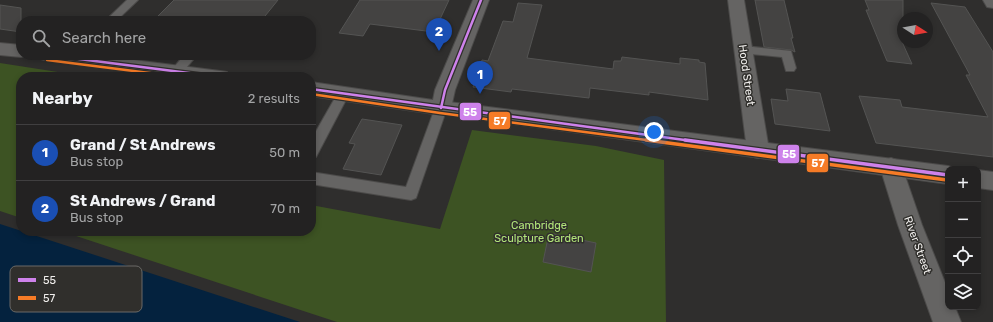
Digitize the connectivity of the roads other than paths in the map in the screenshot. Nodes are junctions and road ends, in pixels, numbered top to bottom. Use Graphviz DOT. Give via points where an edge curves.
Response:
graph roads {
  1 [pos="133,0"];
  2 [pos="481,0"];
  3 [pos="736,0"];
  4 [pos="990,0"];
  5 [pos="993,3"];
  6 [pos="115,16"];
  7 [pos="0,49"];
  8 [pos="744,50"];
  9 [pos="16,51"];
  10 [pos="92,60"];
  11 [pos="187,60"];
  12 [pos="790,68"];
  13 [pos="177,71"];
  14 [pos="184,72"];
  15 [pos="316,91"];
  16 [pos="343,94"];
  17 [pos="441,108"];
  18 [pos="316,144"];
  19 [pos="758,150"];
  20 [pos="891,167"];
  21 [pos="945,175"];
  22 [pos="316,179"];
  23 [pos="981,179"];
  24 [pos="993,181"];
  25 [pos="946,322"];
  1 -- 6 [label="lane"];
  2 -- 17 [label="street" via="445,90"];
  3 -- 8 [label="street, Hood Street"];
  4 -- 5 [label="street"];
  7 -- 9 [label="street"];
  8 -- 12 [label="lane" via="787,54"];
  8 -- 19 [label="street, Hood Street"];
  10 -- 13 [label="street"];
  11 -- 13 [label="lane"];
  13 -- 14 [label="street"];
  15 -- 16 [label="street"];
  16 -- 17 [label="street"];
  16 -- 18 [label="lane"];
  17 -- 19 [label="street"];
  17 -- 22 [label="lane" via="412,194"];
  19 -- 20 [label="street"];
  20 -- 21 [label="street"];
  20 -- 25 [label="street, River Street"];
  23 -- 24 [label="street"];
}
